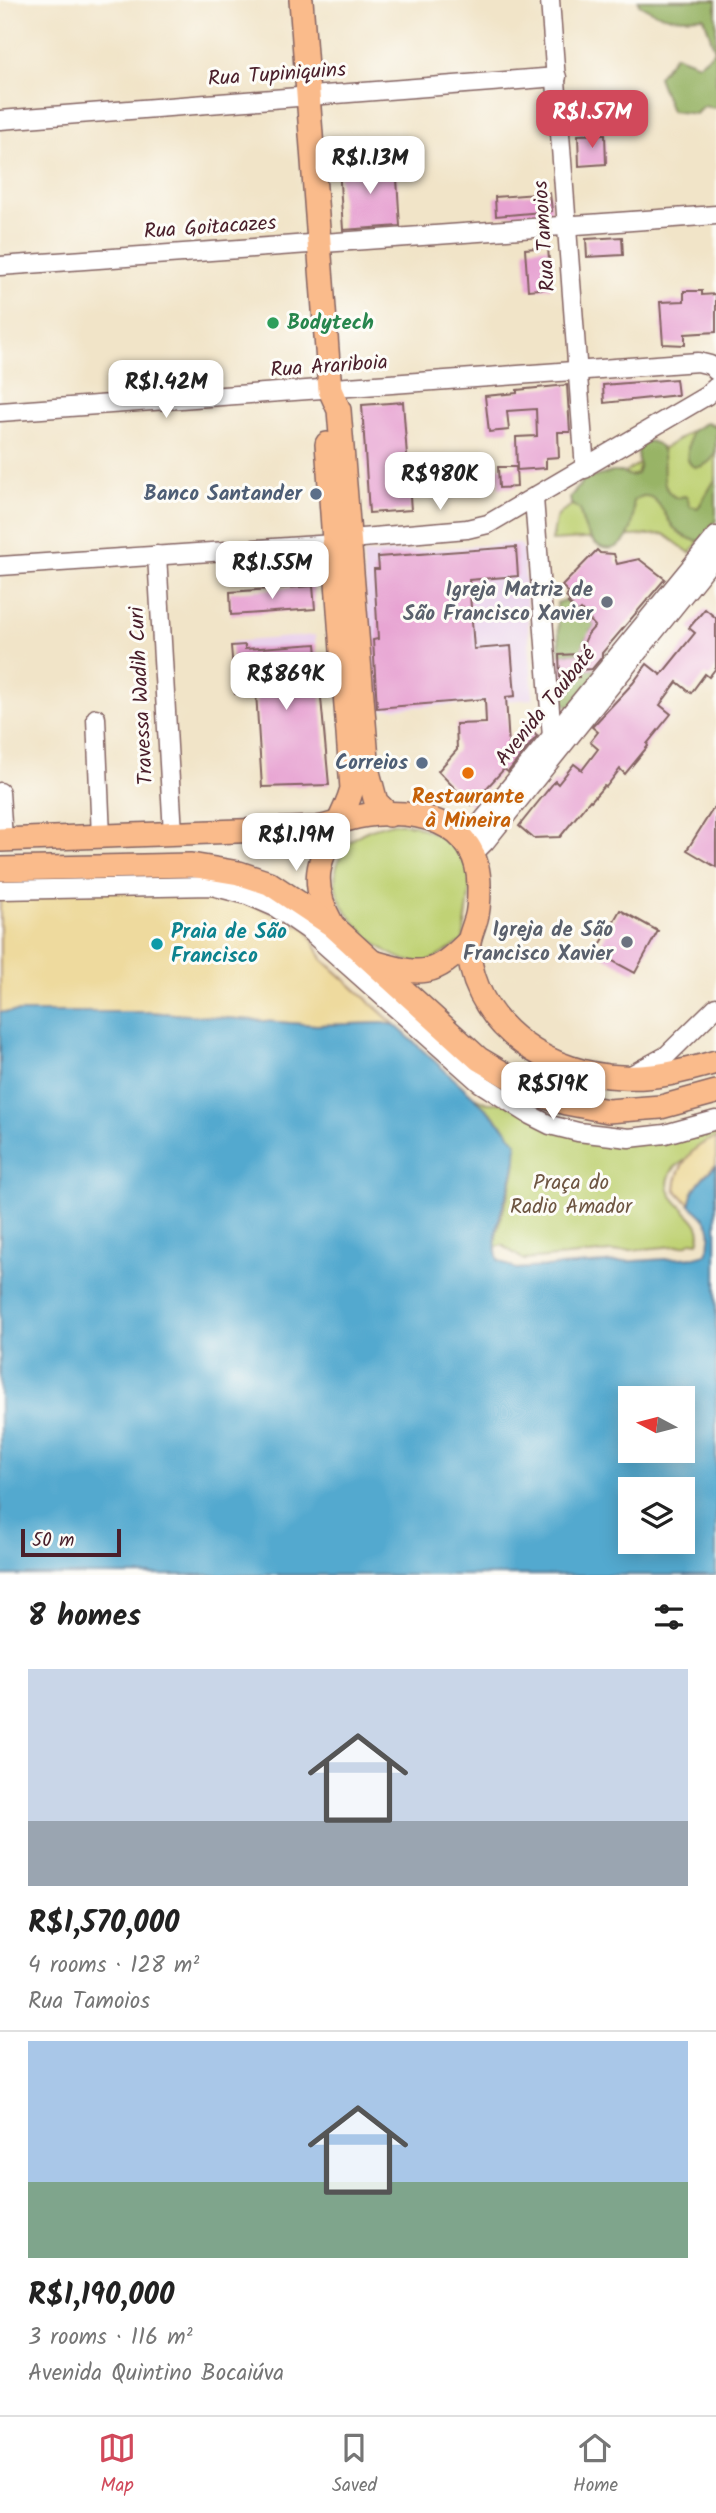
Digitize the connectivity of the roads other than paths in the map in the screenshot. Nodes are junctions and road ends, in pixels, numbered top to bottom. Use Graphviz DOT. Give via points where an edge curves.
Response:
graph roads {
  1 [pos="301,0"];
  2 [pos="550,0"];
  3 [pos="557,77"];
  4 [pos="308,96"];
  5 [pos="0,120"];
  6 [pos="716,215"];
  7 [pos="568,224"];
  8 [pos="319,243"];
  9 [pos="0,266"];
  10 [pos="577,371"];
  11 [pos="716,371"];
  12 [pos="330,390"];
  13 [pos="713,396"];
  14 [pos="0,412"];
  15 [pos="585,468"];
  16 [pos="534,498"];
  17 [pos="342,541"];
  18 [pos="714,545"];
  19 [pos="157,555"];
  20 [pos="0,566"];
  21 [pos="96,718"];
  22 [pos="552,737"];
  23 [pos="0,792"];
  24 [pos="389,815"];
  25 [pos="339,824"];
  26 [pos="173,833"];
  27 [pos="102,837"];
  28 [pos="1,840"];
  29 [pos="469,848"];
  30 [pos="0,869"];
  31 [pos="0,890"];
  32 [pos="332,925"];
  33 [pos="468,942"];
  34 [pos="373,961"];
  35 [pos="716,1007"];
  36 [pos="716,1062"];
  37 [pos="624,1077"];
  38 [pos="716,1092"];
  39 [pos="716,1120"];
  1 -- 4 [label="main road"];
  2 -- 3 [label="street, Rua Tamoios"];
  3 -- 4 [label="street, Rua Tupiniquins"];
  3 -- 7 [label="street, Rua Tamoios"];
  4 -- 5 [label="street, Rua Tupiniquins"];
  4 -- 8 [label="main road"];
  6 -- 7 [label="street, Rua Goitacazes"];
  7 -- 8 [label="street, Rua Goitacazes"];
  7 -- 10 [label="street, Rua Tamoios"];
  8 -- 9 [label="street, Rua Goitacazes"];
  8 -- 12 [label="main road"];
  10 -- 11 [label="street, Rua Arariboia" via="698,362"];
  10 -- 12 [label="street, Rua Arariboia"];
  10 -- 15 [label="street, Rua Tamoios"];
  12 -- 14 [label="street, Rua Arariboia"];
  12 -- 17 [label="main road" via="339,410"];
  13 -- 15 [label="street"];
  15 -- 16 [label="street"];
  16 -- 17 [label="street" via="480,527"];
  16 -- 22 [label="street"];
  17 -- 19 [label="street"];
  17 -- 24 [label="main road" via="368,772 376,802"];
  17 -- 25 [label="main road" via="352,789"];
  18 -- 22 [label="street, Avenida Taubaté"];
  18 -- 29 [label="street, Avenida Taubaté" via="485,842"];
  19 -- 20 [label="street"];
  19 -- 26 [label="street, Travessa Wadih Curi"];
  21 -- 27 [label="street"];
  22 -- 29 [label="street, Avenida Taubaté"];
  23 -- 28 [label="street"];
  24 -- 25 [label="main road"];
  24 -- 29 [label="main road" via="432,818"];
  25 -- 26 [label="main road"];
  25 -- 32 [label="main road" via="318,865 319,893"];
  26 -- 27 [label="main road"];
  27 -- 28 [label="main road"];
  29 -- 33 [label="main road" via="479,886 477,917"];
  30 -- 32 [label="main road" via="218,868 270,883"];
  31 -- 39 [label="street" via="212,886 247,895 307,929 480,1083 540,1120 578,1132 629,1138 665,1135"];
  32 -- 34 [label="main road"];
  33 -- 34 [label="main road" via="434,970 416,972"];
  33 -- 37 [label="main road" via="478,987 496,1020 512,1036 571,1068"];
  34 -- 38 [label="main road" via="479,1059 540,1095 608,1111 661,1107"];
  35 -- 37 [label="street" via="666,1056"];
  36 -- 37 [label="main road" via="663,1076"];
}
